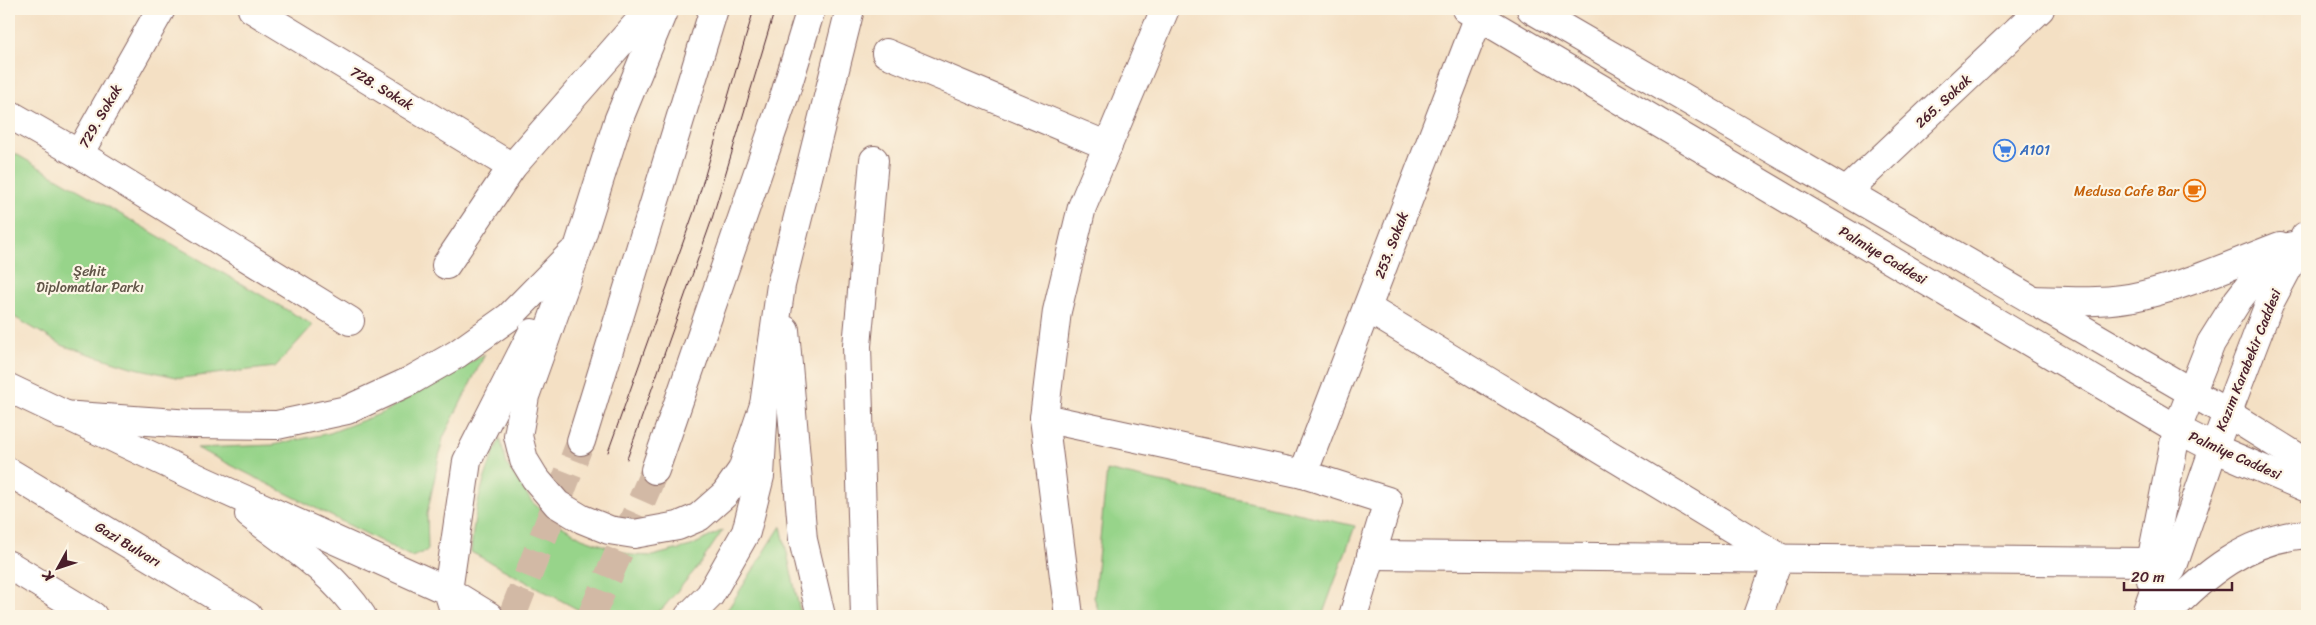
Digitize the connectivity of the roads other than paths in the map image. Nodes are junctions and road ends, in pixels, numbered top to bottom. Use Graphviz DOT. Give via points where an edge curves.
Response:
graph roads {
  1 [pos="161,9"];
  2 [pos="252,9"];
  3 [pos="650,9"];
  4 [pos="664,9"];
  5 [pos="714,9"];
  6 [pos="811,9"];
  7 [pos="850,9"];
  8 [pos="1165,9"];
  9 [pos="1531,9"];
  10 [pos="2040,9"];
  11 [pos="1473,12"];
  12 [pos="886,53"];
  13 [pos="9,114"];
  14 [pos="1108,146"];
  15 [pos="78,154"];
  16 [pos="874,160"];
  17 [pos="512,167"];
  18 [pos="1846,192"];
  19 [pos="2306,235"];
  20 [pos="578,248"];
  21 [pos="446,265"];
  22 [pos="781,285"];
  23 [pos="2029,300"];
  24 [pos="1367,308"];
  25 [pos="350,322"];
  26 [pos="9,388"];
  27 [pos="2190,393"];
  28 [pos="764,405"];
  29 [pos="2227,413"];
  30 [pos="62,415"];
  31 [pos="1044,418"];
  32 [pos="2177,429"];
  33 [pos="581,441"];
  34 [pos="2214,448"];
  35 [pos="2307,463"];
  36 [pos="656,470"];
  37 [pos="9,472"];
  38 [pos="1303,474"];
  39 [pos="204,481"];
  40 [pos="2307,488"];
  41 [pos="2307,534"];
  42 [pos="1372,555"];
  43 [pos="1779,557"];
  44 [pos="2150,562"];
  45 [pos="9,566"];
  46 [pos="452,604"];
  47 [pos="2154,609"];
  48 [pos="93,616"];
  49 [pos="248,616"];
  50 [pos="362,616"];
  51 [pos="489,616"];
  52 [pos="690,616"];
  53 [pos="821,616"];
  54 [pos="865,616"];
  55 [pos="1069,616"];
  56 [pos="1353,616"];
  57 [pos="1758,616"];
  1 -- 15 [label="main road, 729. Sokak"];
  2 -- 17 [label="main road, 728. Sokak"];
  3 -- 17 [label="main road"];
  4 -- 20 [label="main road" via="618,121"];
  5 -- 33 [label="main road"];
  6 -- 36 [label="main road"];
  7 -- 22 [label="main road"];
  8 -- 14 [label="main road"];
  9 -- 18 [label="main road, Palmiye Caddesi"];
  10 -- 18 [label="main road, 265. Sokak"];
  11 -- 24 [label="main road, 253. Sokak"];
  11 -- 32 [label="main road, Palmiye Caddesi"];
  12 -- 14 [label="main road"];
  13 -- 15 [label="main road, 729. Sokak"];
  14 -- 31 [label="main road" via="1082,206 1057,311"];
  15 -- 25 [label="main road"];
  16 -- 54 [label="main road" via="857,346"];
  17 -- 21 [label="main road"];
  18 -- 23 [label="main road, Palmiye Caddesi"];
  19 -- 23 [label="main road" via="2143,295 2099,301"];
  19 -- 27 [label="main road, Kazım Karabekir Caddesi" via="2259,273 2238,300 2211,343"];
  19 -- 29 [label="main road, Kazım Karabekir Caddesi" via="2269,304"];
  20 -- 28 [label="main road" via="524,396 518,436 535,478 558,504 609,530 634,534 678,526 699,517 725,494 742,470"];
  20 -- 30 [label="main road" via="509,317 480,338 410,381 347,410 277,424 191,424"];
  20 -- 46 [label="main road" via="467,461"];
  22 -- 28 [label="main road"];
  22 -- 53 [label="main road" via="803,540"];
  23 -- 27 [label="main road, Palmiye Caddesi"];
  24 -- 38 [label="main road, 253. Sokak"];
  24 -- 43 [label="main road"];
  26 -- 30 [label="main road"];
  27 -- 29 [label="main road, Palmiye Caddesi"];
  27 -- 32 [label="main road, Kazım Karabekir Caddesi"];
  28 -- 52 [label="main road" via="760,476 746,532 710,595"];
  29 -- 34 [label="main road, Kazım Karabekir Caddesi"];
  29 -- 35 [label="main road, Palmiye Caddesi"];
  30 -- 39 [label="main road"];
  31 -- 38 [label="main road"];
  31 -- 55 [label="main road"];
  32 -- 34 [label="main road, Palmiye Caddesi"];
  32 -- 44 [label="main road, Kazım Karabekir Caddesi"];
  34 -- 40 [label="main road, Palmiye Caddesi"];
  34 -- 47 [label="main road, Kazım Karabekir Caddesi" via="2172,569"];
  37 -- 49 [label="main road, Gazi Bulvarı"];
  38 -- 42 [label="main road" via="1388,501"];
  39 -- 46 [label="main road"];
  39 -- 50 [label="main road" via="304,555 352,601"];
  41 -- 47 [label="main road" via="2290,535 2258,545 2216,568 2185,595"];
  42 -- 43 [label="main road"];
  42 -- 56 [label="main road"];
  43 -- 44 [label="main road"];
  43 -- 57 [label="main road"];
  44 -- 47 [label="main road, Kazım Karabekir Caddesi"];
  45 -- 48 [label="main road"];
  46 -- 51 [label="main road"];
}
